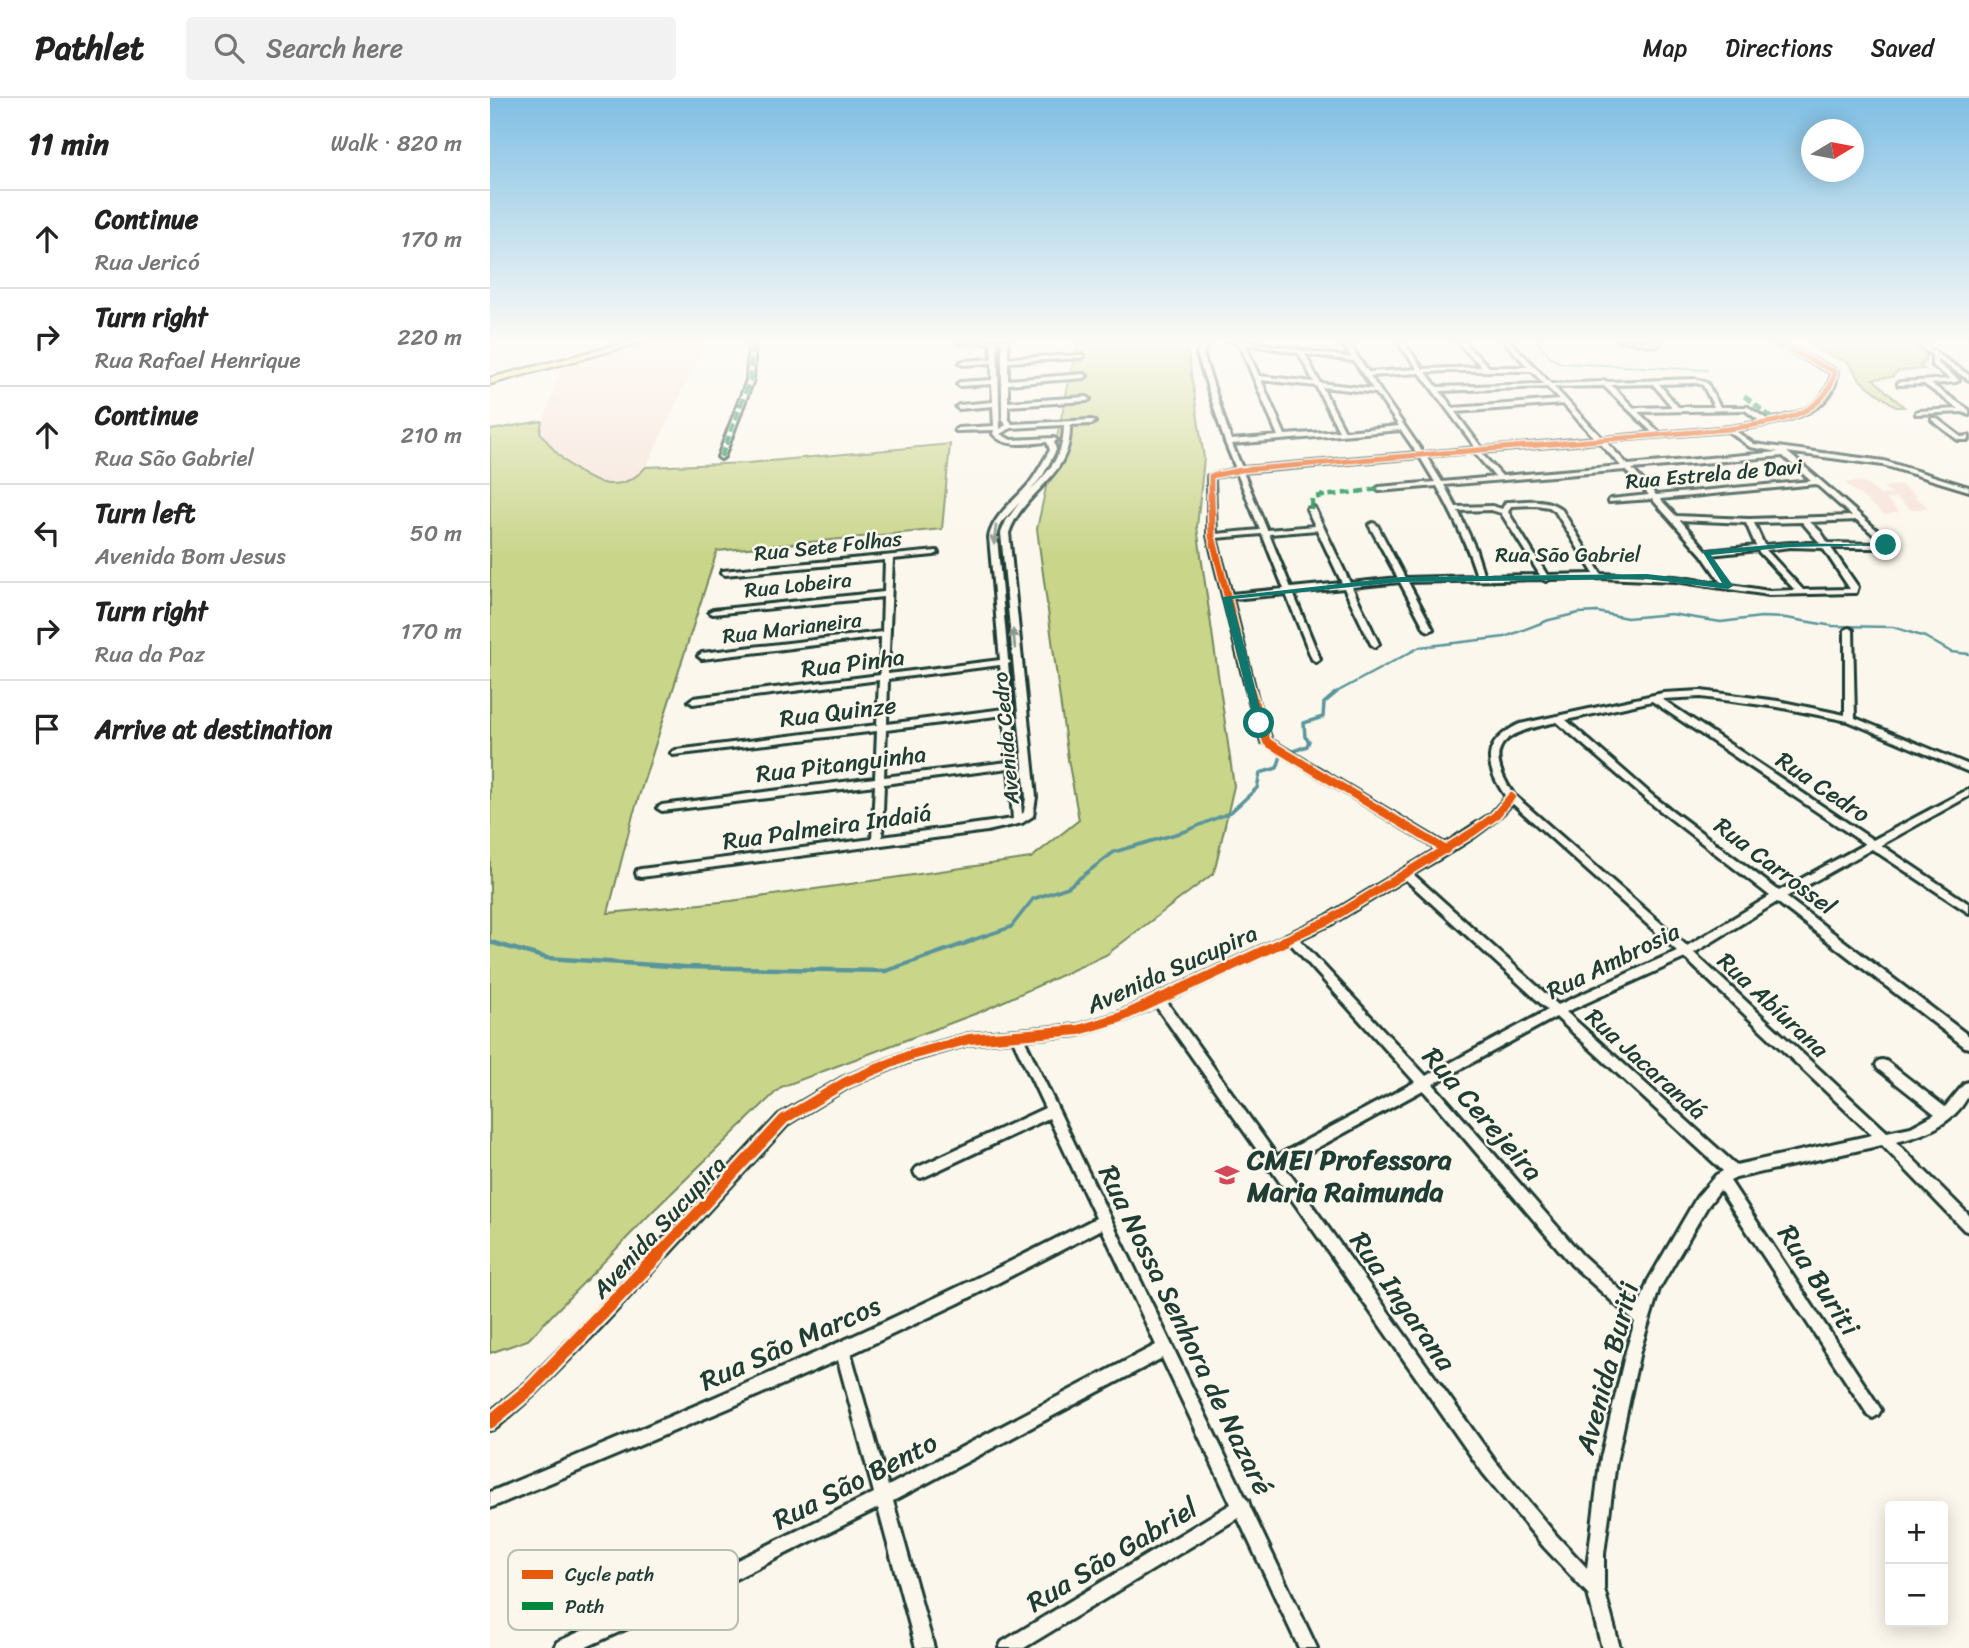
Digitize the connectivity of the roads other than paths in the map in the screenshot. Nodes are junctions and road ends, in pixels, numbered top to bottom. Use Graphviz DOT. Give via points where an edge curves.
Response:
graph roads {
  1 [pos="738,412"];
  2 [pos="994,412"];
  3 [pos="1005,412"];
  4 [pos="1219,412"];
  5 [pos="1272,412"];
  6 [pos="1332,412"];
  7 [pos="1391,412"];
  8 [pos="1453,412"];
  9 [pos="1573,412"];
  10 [pos="1634,412"];
  11 [pos="1754,412"];
  12 [pos="1803,412"];
  13 [pos="1929,412"];
  14 [pos="1959,412"];
  15 [pos="1918,413"];
  16 [pos="1092,422"];
  17 [pos="1766,422"];
  18 [pos="1067,424"];
  19 [pos="1010,426"];
  20 [pos="1401,428"];
  21 [pos="1729,429"];
  22 [pos="958,430"];
  23 [pos="995,431"];
  24 [pos="1342,432"];
  25 [pos="1658,435"];
  26 [pos="1282,437"];
  27 [pos="1068,438"];
  28 [pos="1969,438"];
  29 [pos="1599,439"];
  30 [pos="1050,441"];
  31 [pos="1228,442"];
  32 [pos="1477,450"];
  33 [pos="1783,453"];
  34 [pos="1419,455"];
  35 [pos="721,457"];
  36 [pos="1628,468"];
  37 [pos="1241,470"];
  38 [pos="1501,479"];
  39 [pos="1819,482"];
  40 [pos="1440,485"];
  41 [pos="1379,489"];
  42 [pos="1969,489"];
  43 [pos="1029,495"];
  44 [pos="1654,496"];
  45 [pos="1611,501"];
  46 [pos="1311,509"];
  47 [pos="1454,509"];
  48 [pos="1504,512"];
  49 [pos="1674,518"];
  50 [pos="1859,518"];
  51 [pos="1803,519"];
  52 [pos="1749,521"];
  53 [pos="1373,524"];
  54 [pos="1319,528"];
  55 [pos="1265,532"];
  56 [pos="1212,536"];
  57 [pos="1826,545"];
  58 [pos="1762,550"];
  59 [pos="934,553"];
  60 [pos="1705,553"];
  61 [pos="889,558"];
  62 [pos="1007,567"];
  63 [pos="995,568"];
  64 [pos="725,573"];
  65 [pos="1599,576"];
  66 [pos="1481,578"];
  67 [pos="1546,579"];
  68 [pos="1401,580"];
  69 [pos="1346,586"];
  70 [pos="1728,586"];
  71 [pos="1289,591"];
  72 [pos="1802,593"];
  73 [pos="887,594"];
  74 [pos="1227,597"];
  75 [pos="713,612"];
  76 [pos="1429,629"];
  77 [pos="1849,630"];
  78 [pos="886,634"];
  79 [pos="1375,644"];
  80 [pos="702,656"];
  81 [pos="1316,659"];
  82 [pos="1017,661"];
  83 [pos="1003,663"];
  84 [pos="884,678"];
  85 [pos="1654,698"];
  86 [pos="693,701"];
  87 [pos="1006,712"];
  88 [pos="1558,718"];
  89 [pos="1850,719"];
  90 [pos="880,727"];
  91 [pos="676,753"];
  92 [pos="1027,762"];
  93 [pos="1011,764"];
  94 [pos="1969,769"];
  95 [pos="879,780"];
  96 [pos="1969,792"];
  97 [pos="1511,797"];
  98 [pos="662,808"];
  99 [pos="1017,821"];
  100 [pos="877,840"];
  101 [pos="1872,846"];
  102 [pos="1446,850"];
  103 [pos="641,873"];
  104 [pos="1406,874"];
  105 [pos="1777,897"];
  106 [pos="1969,909"];
  107 [pos="1291,937"];
  108 [pos="1686,951"];
  109 [pos="1158,999"];
  110 [pos="1557,1011"];
  111 [pos="1016,1035"];
  112 [pos="1969,1043"];
  113 [pos="1882,1065"];
  114 [pos="1425,1084"];
  115 [pos="1969,1087"];
  116 [pos="1052,1111"];
  117 [pos="1946,1115"];
  118 [pos="1886,1140"];
  119 [pos="1273,1165"];
  120 [pos="921,1172"];
  121 [pos="1728,1176"];
  122 [pos="1104,1222"];
  123 [pos="1969,1225"];
  124 [pos="1642,1319"];
  125 [pos="1164,1349"];
  126 [pos="843,1350"];
  127 [pos="1873,1410"];
  128 [pos="490,1422"];
  129 [pos="886,1498"];
  130 [pos="490,1500"];
  131 [pos="1242,1506"];
  132 [pos="738,1569"];
  133 [pos="1595,1589"];
  134 [pos="605,1630"];
  135 [pos="563,1648"];
  136 [pos="925,1648"];
  137 [pos="1008,1648"];
  138 [pos="1308,1648"];
  139 [pos="1611,1648"];
  1 -- 35 [label="street"];
  2 -- 23 [label="street"];
  3 -- 19 [label="street"];
  4 -- 31 [label="street"];
  5 -- 26 [label="street"];
  6 -- 24 [label="street"];
  7 -- 20 [label="street"];
  8 -- 32 [label="street"];
  9 -- 29 [label="street"];
  10 -- 25 [label="street"];
  11 -- 17 [label="street"];
  12 -- 17 [label="street"];
  13 -- 15 [label="street"];
  14 -- 28 [label="street" via="1934,419 1960,439"];
  16 -- 18 [label="street"];
  17 -- 21 [label="street"];
  18 -- 19 [label="street"];
  18 -- 27 [label="street, Avenida Cedro"];
  19 -- 23 [label="street"];
  20 -- 24 [label="street"];
  20 -- 34 [label="street"];
  21 -- 25 [label="street"];
  21 -- 33 [label="street" via="1749,445"];
  22 -- 23 [label="street"];
  23 -- 30 [label="street" via="998,438 1010,442"];
  24 -- 26 [label="street"];
  25 -- 29 [label="street"];
  26 -- 31 [label="street"];
  27 -- 30 [label="street"];
  27 -- 43 [label="street, Avenida Cedro" via="1051,473"];
  29 -- 32 [label="street"];
  29 -- 36 [label="street"];
  30 -- 43 [label="street, Avenida Cedro" via="1053,450"];
  31 -- 37 [label="street"];
  32 -- 34 [label="street"];
  32 -- 38 [label="street"];
  33 -- 36 [label="street"];
  33 -- 39 [label="street"];
  33 -- 42 [label="street" via="1884,463"];
  34 -- 37 [label="street"];
  34 -- 40 [label="street"];
  36 -- 38 [label="street"];
  36 -- 44 [label="street"];
  37 -- 55 [label="street"];
  37 -- 56 [label="street" via="1211,476"];
  38 -- 40 [label="street"];
  39 -- 44 [label="street, Rua Estrela de Davi"];
  39 -- 50 [label="street"];
  40 -- 41 [label="street"];
  40 -- 47 [label="street"];
  43 -- 62 [label="street, Avenida Cedro" via="1006,524"];
  43 -- 63 [label="street, Avenida Cedro, one-way" via="994,528"];
  44 -- 45 [label="street, Rua Estrela de Davi"];
  44 -- 49 [label="street"];
  46 -- 54 [label="street"];
  47 -- 48 [label="street"];
  47 -- 66 [label="street" via="1474,550"];
  48 -- 65 [label="street" via="1509,504 1551,505"];
  48 -- 67 [label="street"];
  49 -- 52 [label="street"];
  49 -- 60 [label="street"];
  50 -- 51 [label="street"];
  50 -- 57 [label="street" via="1885,546"];
  51 -- 52 [label="street"];
  51 -- 57 [label="street"];
  52 -- 58 [label="street"];
  53 -- 68 [label="street"];
  54 -- 55 [label="street"];
  54 -- 69 [label="street"];
  55 -- 56 [label="street"];
  55 -- 71 [label="street"];
  56 -- 74 [label="street"];
  57 -- 58 [label="street"];
  57 -- 72 [label="street, Rua São Gabriel" via="1854,590"];
  58 -- 60 [label="street"];
  58 -- 72 [label="street"];
  59 -- 61 [label="street, Rua Sete Folhas"];
  60 -- 70 [label="street"];
  61 -- 64 [label="street, Rua Sete Folhas"];
  61 -- 73 [label="street"];
  62 -- 63 [label="street"];
  82 -- 62 [label="street, Avenida Cedro, one-way"];
  63 -- 83 [label="street, Avenida Cedro"];
  65 -- 67 [label="street, Rua São Gabriel"];
  65 -- 70 [label="street, Rua São Gabriel"];
  66 -- 67 [label="street, Rua São Gabriel"];
  66 -- 68 [label="street, Rua São Gabriel"];
  68 -- 69 [label="street, Rua São Gabriel"];
  68 -- 76 [label="street"];
  69 -- 71 [label="street, Rua São Gabriel"];
  69 -- 79 [label="street"];
  70 -- 72 [label="street, Rua São Gabriel" via="1753,592"];
  71 -- 74 [label="street, Rua São Gabriel"];
  71 -- 81 [label="street"];
  73 -- 75 [label="street, Rua Lobeira"];
  73 -- 78 [label="street"];
  74 -- 102 [label="street" via="1259,723 1270,746"];
  77 -- 89 [label="street"];
  78 -- 80 [label="street, Rua Marianeira"];
  78 -- 84 [label="street"];
  82 -- 83 [label="street, Rua Pinha"];
  82 -- 92 [label="street, Avenida Cedro"];
  83 -- 84 [label="street, Rua Pinha"];
  83 -- 87 [label="street, Avenida Cedro"];
  84 -- 86 [label="street, Rua Pinha"];
  84 -- 90 [label="street"];
  85 -- 88 [label="street"];
  85 -- 89 [label="street" via="1701,694"];
  85 -- 101 [label="street, Rua Cedro"];
  87 -- 90 [label="street, Rua Quinze"];
  87 -- 93 [label="street, Avenida Cedro"];
  88 -- 97 [label="street" via="1507,732 1497,741 1496,771"];
  88 -- 105 [label="street, Rua Carrossel" via="1651,799"];
  89 -- 94 [label="street"];
  90 -- 91 [label="street, Rua Quinze"];
  90 -- 95 [label="street"];
  92 -- 93 [label="street, Rua Pitanguinha"];
  92 -- 99 [label="street, Avenida Cedro" via="1031,811"];
  93 -- 95 [label="street, Rua Pitanguinha"];
  93 -- 99 [label="street, Avenida Cedro"];
  95 -- 98 [label="street, Rua Pitanguinha"];
  95 -- 100 [label="street"];
  96 -- 101 [label="street, Rua Ambrosia"];
  97 -- 102 [label="street, Avenida Sucupira" via="1495,816"];
  97 -- 108 [label="street, Rua Abíurana"];
  99 -- 100 [label="street, Rua Palmeira Indaiá"];
  100 -- 103 [label="street, Rua Palmeira Indaiá"];
  101 -- 105 [label="street, Rua Ambrosia"];
  101 -- 106 [label="street, Rua Cedro"];
  102 -- 104 [label="street, Avenida Sucupira"];
  104 -- 107 [label="street, Avenida Sucupira"];
  104 -- 110 [label="street, Rua Jacarandá"];
  105 -- 108 [label="street, Rua Ambrosia"];
  105 -- 112 [label="street, Rua Carrossel"];
  107 -- 109 [label="street, Avenida Sucupira"];
  107 -- 114 [label="street, Rua Cerejeira"];
  108 -- 110 [label="street, Rua Ambrosia"];
  108 -- 118 [label="street, Rua Abíurana"];
  109 -- 111 [label="street, Avenida Sucupira" via="1091,1028"];
  109 -- 119 [label="street, Rua Ingarana"];
  110 -- 114 [label="street, Rua Ambrosia"];
  110 -- 121 [label="street, Rua Jacarandá"];
  111 -- 116 [label="street, Rua Nossa Senhora de Nazaré"];
  111 -- 128 [label="street, Avenida Sucupira" via="969,1039 908,1056 846,1082 784,1119 595,1323"];
  113 -- 117 [label="street"];
  114 -- 119 [label="street, Rua Ambrosia"];
  114 -- 124 [label="street, Rua Cerejeira" via="1577,1260"];
  115 -- 117 [label="street"];
  116 -- 120 [label="street"];
  116 -- 122 [label="street, Rua Nossa Senhora de Nazaré"];
  117 -- 118 [label="street"];
  118 -- 121 [label="street"];
  118 -- 123 [label="street, Rua Abíurana"];
  119 -- 133 [label="street, Rua Ingarana" via="1489,1467"];
  121 -- 124 [label="street, Avenida Buriti" via="1702,1202 1653,1286"];
  121 -- 127 [label="street, Rua Buriti"];
  122 -- 125 [label="street, Rua Nossa Senhora de Nazaré"];
  122 -- 126 [label="street, Rua São Marcos"];
  124 -- 133 [label="street, Avenida Buriti" via="1608,1462"];
  125 -- 129 [label="street, Rua São Bento"];
  125 -- 131 [label="street, Rua Nossa Senhora de Nazaré"];
  126 -- 129 [label="street"];
  126 -- 130 [label="street, Rua São Marcos"];
  129 -- 132 [label="street, Rua São Bento"];
  129 -- 136 [label="street"];
  131 -- 137 [label="street, Rua São Gabriel"];
  131 -- 138 [label="street, Rua Nossa Senhora de Nazaré"];
  133 -- 139 [label="street, Avenida Buriti"];
  134 -- 135 [label="street, Rua São Bento"];
}
